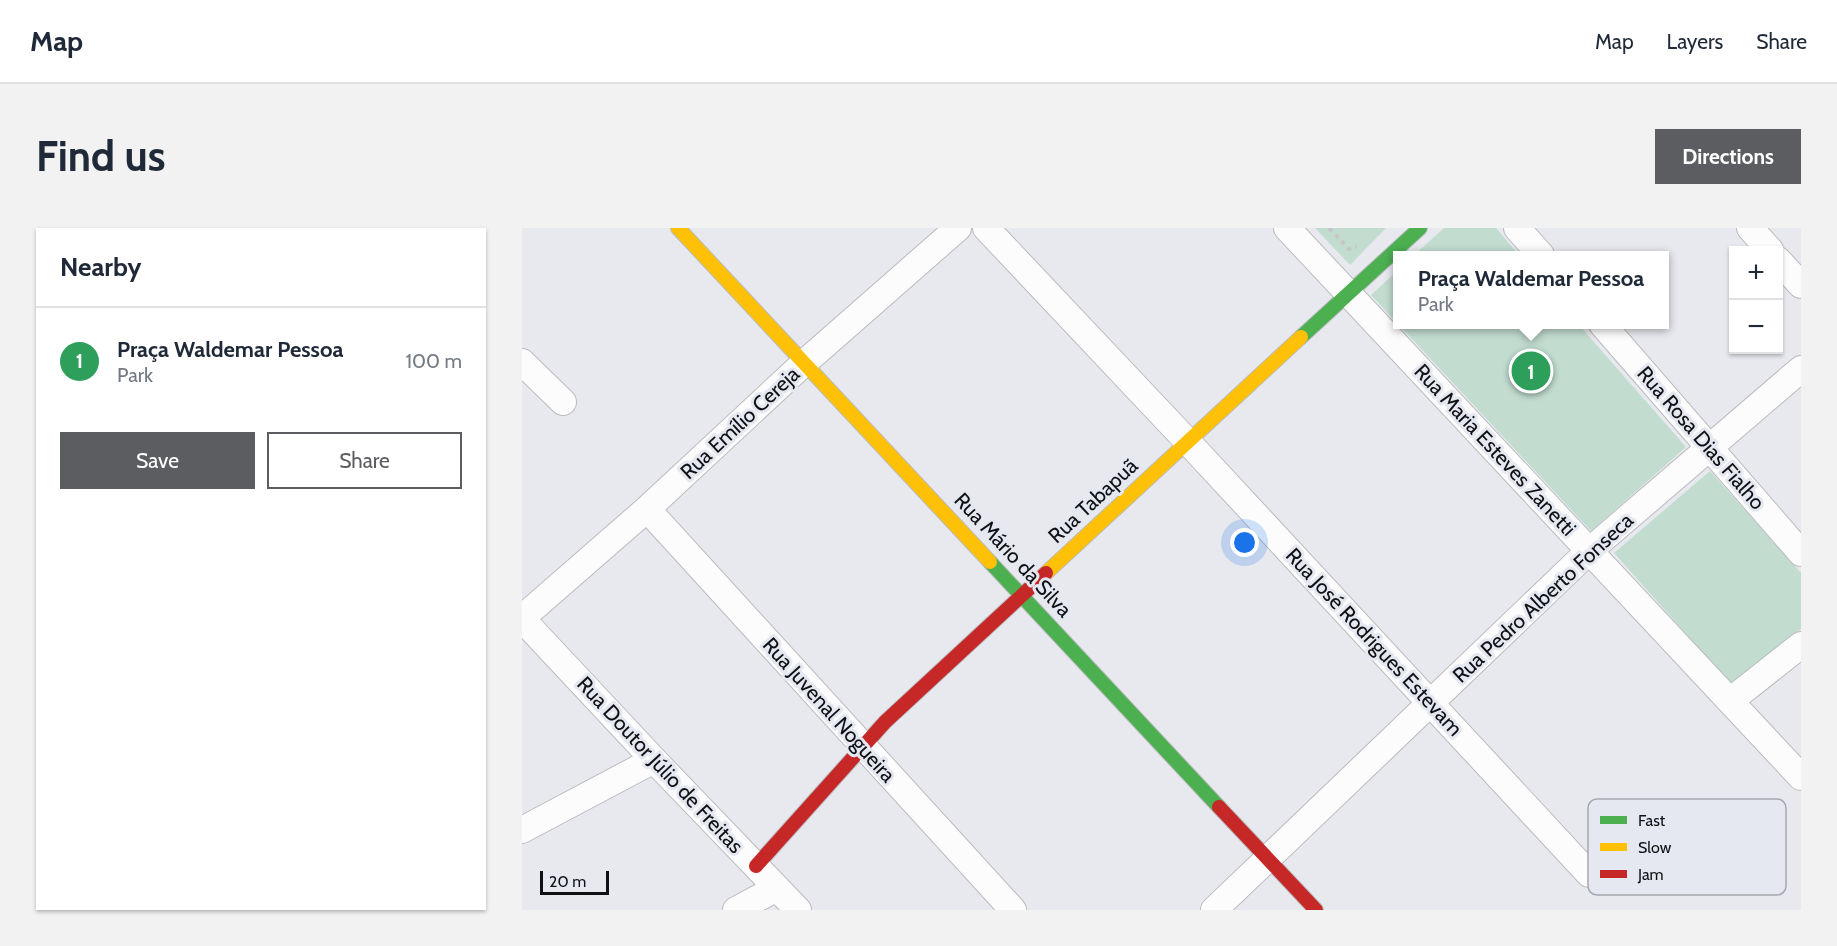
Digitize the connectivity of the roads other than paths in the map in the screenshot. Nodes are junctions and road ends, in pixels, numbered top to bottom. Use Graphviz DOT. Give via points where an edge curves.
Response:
graph roads {
  1 [pos="678,228"];
  2 [pos="958,228"];
  3 [pos="986,228"];
  4 [pos="1287,228"];
  5 [pos="1420,228"];
  6 [pos="1517,228"];
  7 [pos="1750,228"];
  8 [pos="1766,246"];
  9 [pos="1395,251"];
  10 [pos="1537,251"];
  11 [pos="1393,252"];
  12 [pos="1783,265"];
  13 [pos="1801,285"];
  14 [pos="1348,293"];
  15 [pos="1606,329"];
  16 [pos="522,362"];
  17 [pos="803,364"];
  18 [pos="1801,369"];
  19 [pos="563,402"];
  20 [pos="1188,442"];
  21 [pos="1709,447"];
  22 [pos="647,509"];
  23 [pos="1589,551"];
  24 [pos="1801,552"];
  25 [pos="1022,595"];
  26 [pos="522,619"];
  27 [pos="1801,645"];
  28 [pos="1730,701"];
  29 [pos="1431,703"];
  30 [pos="863,747"];
  31 [pos="654,760"];
  32 [pos="1801,777"];
  33 [pos="522,831"];
  34 [pos="1268,858"];
  35 [pos="756,866"];
  36 [pos="1588,873"];
  37 [pos="777,888"];
  38 [pos="736,910"];
  39 [pos="798,910"];
  40 [pos="1013,910"];
  41 [pos="1214,910"];
  42 [pos="1316,910"];
  1 -- 17 [label="street, Rua Mário da Silva"];
  2 -- 17 [label="street, Rua Emílio Cereja"];
  3 -- 20 [label="street, Rua José Rodrigues Estevam"];
  4 -- 14 [label="street, Rua Maria Esteves Zanetti"];
  5 -- 9 [label="street, Rua Tabapuã"];
  6 -- 10 [label="street"];
  7 -- 8 [label="street"];
  11 -- 14 [label="street, Rua Tabapuã"];
  12 -- 13 [label="street"];
  14 -- 20 [label="street, Rua Tabapuã"];
  14 -- 23 [label="street, Rua Maria Esteves Zanetti"];
  15 -- 21 [label="street, Rua Rosa Dias Fialho"];
  16 -- 19 [label="street"];
  17 -- 22 [label="street, Rua Emílio Cereja"];
  17 -- 25 [label="street, Rua Mário da Silva"];
  18 -- 21 [label="street, Rua Pedro Alberto Fonseca"];
  20 -- 25 [label="street, Rua Tabapuã"];
  20 -- 29 [label="street, Rua José Rodrigues Estevam"];
  21 -- 23 [label="street, Rua Pedro Alberto Fonseca"];
  21 -- 24 [label="street, Rua Rosa Dias Fialho"];
  22 -- 26 [label="street, Rua Emílio Cereja"];
  22 -- 30 [label="street, Rua Juvenal Nogueira"];
  23 -- 28 [label="street, Rua Maria Esteves Zanetti"];
  23 -- 29 [label="street, Rua Pedro Alberto Fonseca"];
  25 -- 30 [label="street, Rua Tabapuã"];
  25 -- 34 [label="street, Rua Mário da Silva"];
  26 -- 31 [label="street, Rua Doutor Júlio de Freitas"];
  27 -- 28 [label="street"];
  28 -- 32 [label="street, Rua Maria Esteves Zanetti"];
  29 -- 34 [label="street, Rua Pedro Alberto Fonseca"];
  29 -- 36 [label="street, Rua José Rodrigues Estevam"];
  30 -- 35 [label="street, Rua Tabapuã"];
  30 -- 40 [label="street, Rua Juvenal Nogueira"];
  31 -- 33 [label="street"];
  31 -- 35 [label="street, Rua Doutor Júlio de Freitas"];
  34 -- 41 [label="street, Rua Pedro Alberto Fonseca"];
  34 -- 42 [label="street, Rua Mário da Silva"];
  35 -- 37 [label="street, Rua Doutor Júlio de Freitas"];
  37 -- 38 [label="street"];
  37 -- 39 [label="street, Rua Doutor Júlio de Freitas"];
}
